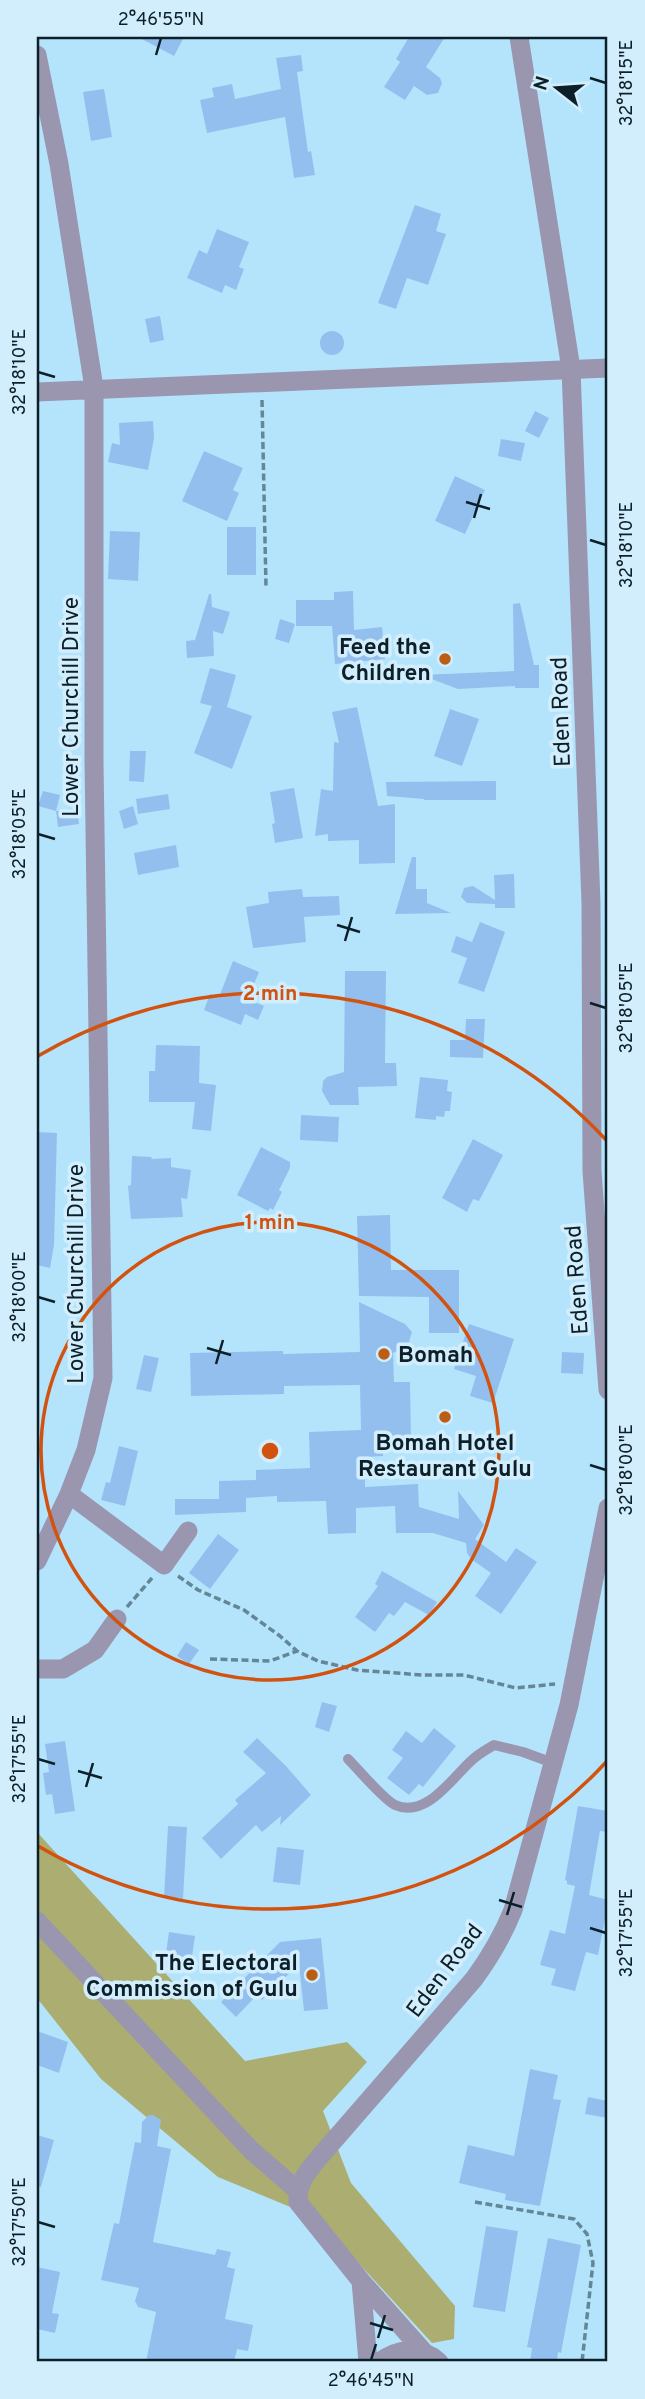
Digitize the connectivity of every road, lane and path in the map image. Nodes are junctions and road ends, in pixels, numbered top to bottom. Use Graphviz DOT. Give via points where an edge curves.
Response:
graph roads {
  1 [pos="519,37"];
  2 [pos="37,55"];
  3 [pos="608,368"];
  4 [pos="571,369"];
  5 [pos="261,381"];
  6 [pos="94,388"];
  7 [pos="37,392"];
  8 [pos="265,587"];
  9 [pos="608,1390"];
  10 [pos="69,1494"];
  11 [pos="608,1508"];
  12 [pos="188,1531"];
  13 [pos="37,1561"];
  14 [pos="163,1565"];
  15 [pos="117,1619"];
  16 [pos="297,1651"];
  17 [pos="210,1659"];
  18 [pos="37,1669"];
  19 [pos="574,1681"];
  20 [pos="348,1759"];
  21 [pos="553,1763"];
  22 [pos="37,1921"];
  23 [pos="297,2190"];
  24 [pos="475,2203"];
  25 [pos="361,2281"];
  26 [pos="431,2357"];
  27 [pos="368,2362"];
  28 [pos="379,2362"];
  29 [pos="582,2362"];
  1 -- 4 [label="street, Eden Road"];
  2 -- 6 [label="street, Lower Churchill Drive"];
  3 -- 4 [label="street"];
  4 -- 5 [label="street"];
  4 -- 9 [label="street, Eden Road" via="591,903 592,1171"];
  5 -- 6 [label="street"];
  5 -- 8 [label="path"];
  6 -- 7 [label="street"];
  6 -- 10 [label="street, Lower Churchill Drive" via="103,1378 86,1450"];
  10 -- 13 [label="street, Lower Churchill Drive"];
  10 -- 14 [label="street"];
  11 -- 19 [label="street, Eden Road"];
  12 -- 14 [label="street"];
  14 -- 15 [label="path"];
  14 -- 16 [label="path" via="198,1590 244,1610"];
  15 -- 18 [label="street" via="95,1650 64,1669"];
  16 -- 17 [label="path" via="270,1661"];
  16 -- 19 [label="path" via="356,1670 464,1675 516,1688"];
  19 -- 21 [label="street, Eden Road"];
  20 -- 21 [label="lane" via="394,1805 411,1808 452,1783 472,1760 494,1745"];
  21 -- 23 [label="street, Eden Road" via="513,1910 496,1947 474,1979 316,2161"];
  22 -- 23 [label="street" via="251,2150"];
  23 -- 25 [label="street" via="298,2202"];
  24 -- 29 [label="path" via="574,2219 587,2234 593,2263"];
  25 -- 26 [label="street"];
  25 -- 27 [label="street"];
  26 -- 28 [label="street" via="407,2349"];
}
